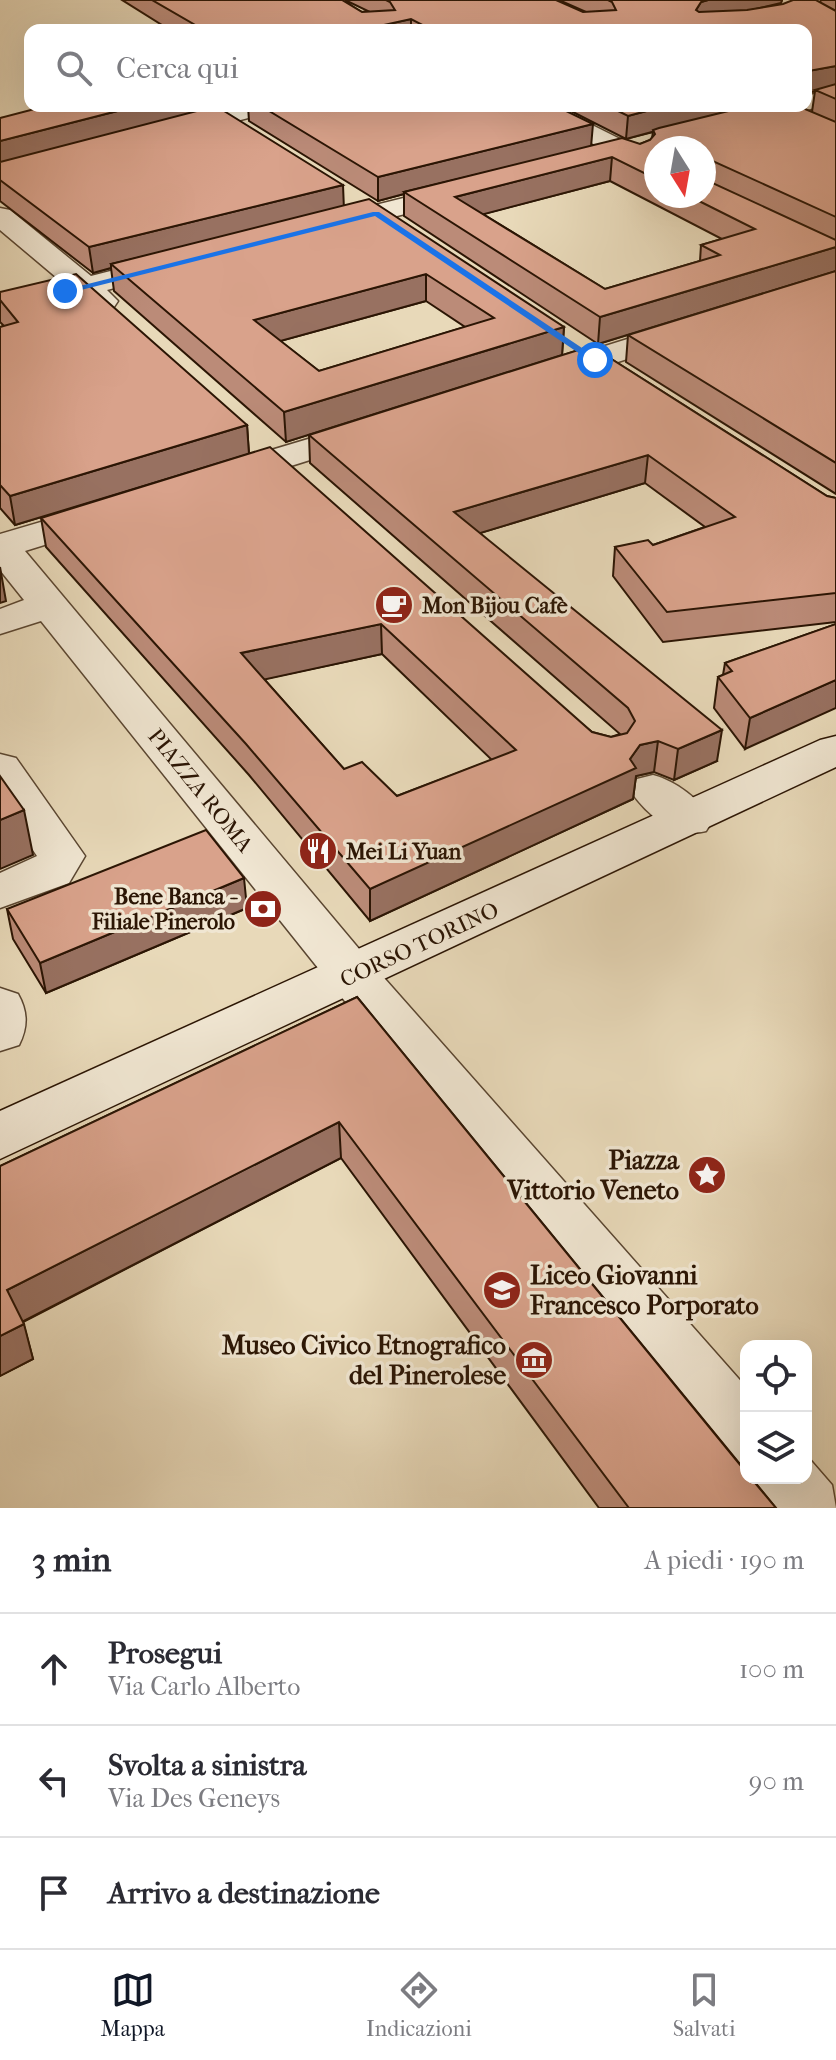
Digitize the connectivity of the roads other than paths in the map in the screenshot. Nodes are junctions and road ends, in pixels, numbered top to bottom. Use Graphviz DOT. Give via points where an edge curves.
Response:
graph roads {
  1 [pos="836,96"];
  2 [pos="812,105"];
  3 [pos="241,112"];
  4 [pos="547,112"];
  5 [pos="221,117"];
  6 [pos="249,134"];
  7 [pos="146,139"];
  8 [pos="644,145"];
  9 [pos="624,150"];
  10 [pos="644,161"];
  11 [pos="580,162"];
  12 [pos="493,184"];
  13 [pos="338,190"];
  14 [pos="376,214"];
  15 [pos="0,216"];
  16 [pos="400,229"];
  17 [pos="297,233"];
  18 [pos="190,260"];
  19 [pos="86,286"];
  20 [pos="0,308"];
  21 [pos="717,320"];
  22 [pos="131,326"];
  23 [pos="582,351"];
  24 [pos="630,382"];
  25 [pos="517,384"];
  26 [pos="400,421"];
  27 [pos="268,447"];
  28 [pos="196,485"];
  29 [pos="310,485"];
  30 [pos="136,504"];
  31 [pos="0,546"];
  32 [pos="49,605"];
  33 [pos="0,622"];
  34 [pos="836,750"];
  35 [pos="0,768"];
  36 [pos="0,891"];
  37 [pos="352,975"];
  38 [pos="0,1136"];
  39 [pos="740,1428"];
  40 [pos="788,1484"];
  41 [pos="808,1508"];
  1 -- 2 [label="street"];
  3 -- 5 [label="street"];
  4 -- 9 [label="street"];
  5 -- 6 [label="street"];
  5 -- 7 [label="street"];
  8 -- 9 [label="street"];
  9 -- 10 [label="street"];
  9 -- 11 [label="street"];
  12 -- 14 [label="street"];
  13 -- 14 [label="street"];
  14 -- 16 [label="street"];
  14 -- 17 [label="street"];
  15 -- 19 [label="street"];
  18 -- 19 [label="street"];
  19 -- 20 [label="street"];
  19 -- 22 [label="street"];
  21 -- 23 [label="street"];
  23 -- 24 [label="street"];
  23 -- 25 [label="street"];
  26 -- 27 [label="street"];
  27 -- 28 [label="street"];
  27 -- 29 [label="street"];
  30 -- 31 [label="street"];
  31 -- 32 [label="street, PIAZZA ROMA"];
  32 -- 33 [label="street"];
  32 -- 37 [label="street, PIAZZA ROMA"];
  34 -- 37 [label="street, CORSO TORINO" via="672,805"];
  35 -- 36 [label="street" via="61,856 52,871"];
  37 -- 38 [label="street, CORSO TORINO"];
  37 -- 39 [label="street"];
  40 -- 41 [label="street"];
}
